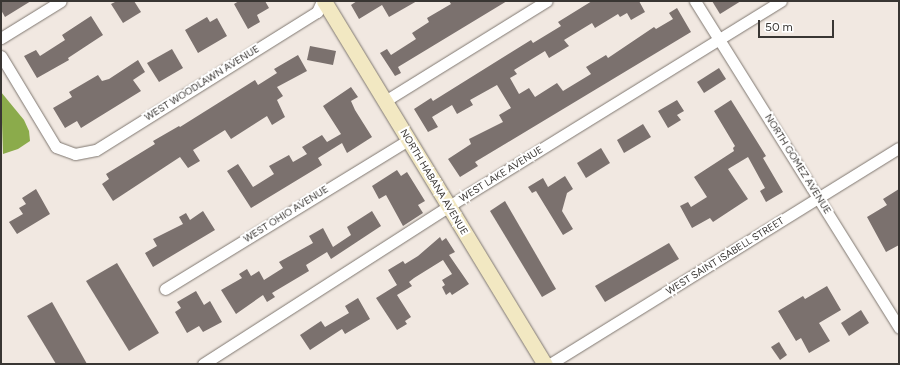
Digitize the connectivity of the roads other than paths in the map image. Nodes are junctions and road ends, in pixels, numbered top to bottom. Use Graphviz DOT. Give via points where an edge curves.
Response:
graph roads {
  1 [pos="61,1"];
  2 [pos="323,1"];
  3 [pos="546,1"];
  4 [pos="695,1"];
  5 [pos="781,1"];
  6 [pos="1,38"];
  7 [pos="720,39"];
  8 [pos="1,56"];
  9 [pos="385,101"];
  10 [pos="408,140"];
  11 [pos="899,148"];
  12 [pos="820,198"];
  13 [pos="448,206"];
  14 [pos="165,289"];
  15 [pos="899,328"];
  16 [pos="203,364"];
  17 [pos="545,364"];
  18 [pos="550,364"];
  1 -- 6 [label="street"];
  2 -- 8 [label="street, WEST WOODLAWN AVENUE" via="317,12 96,150 75,154 56,146"];
  2 -- 9 [label="street, NORTH HABANA AVENUE"];
  3 -- 9 [label="street"];
  4 -- 7 [label="street, NORTH GOMEZ AVENUE"];
  5 -- 7 [label="street, WEST LAKE AVENUE"];
  7 -- 12 [label="street, NORTH GOMEZ AVENUE"];
  7 -- 13 [label="street, WEST LAKE AVENUE"];
  9 -- 10 [label="street, NORTH HABANA AVENUE"];
  10 -- 13 [label="street, NORTH HABANA AVENUE"];
  10 -- 14 [label="street, WEST OHIO AVENUE"];
  11 -- 12 [label="street, WEST SAINT ISABELL STREET"];
  12 -- 15 [label="street, NORTH GOMEZ AVENUE"];
  12 -- 18 [label="street, WEST SAINT ISABELL STREET"];
  13 -- 16 [label="street, WEST LAKE AVENUE"];
  13 -- 17 [label="street, NORTH HABANA AVENUE"];
}
